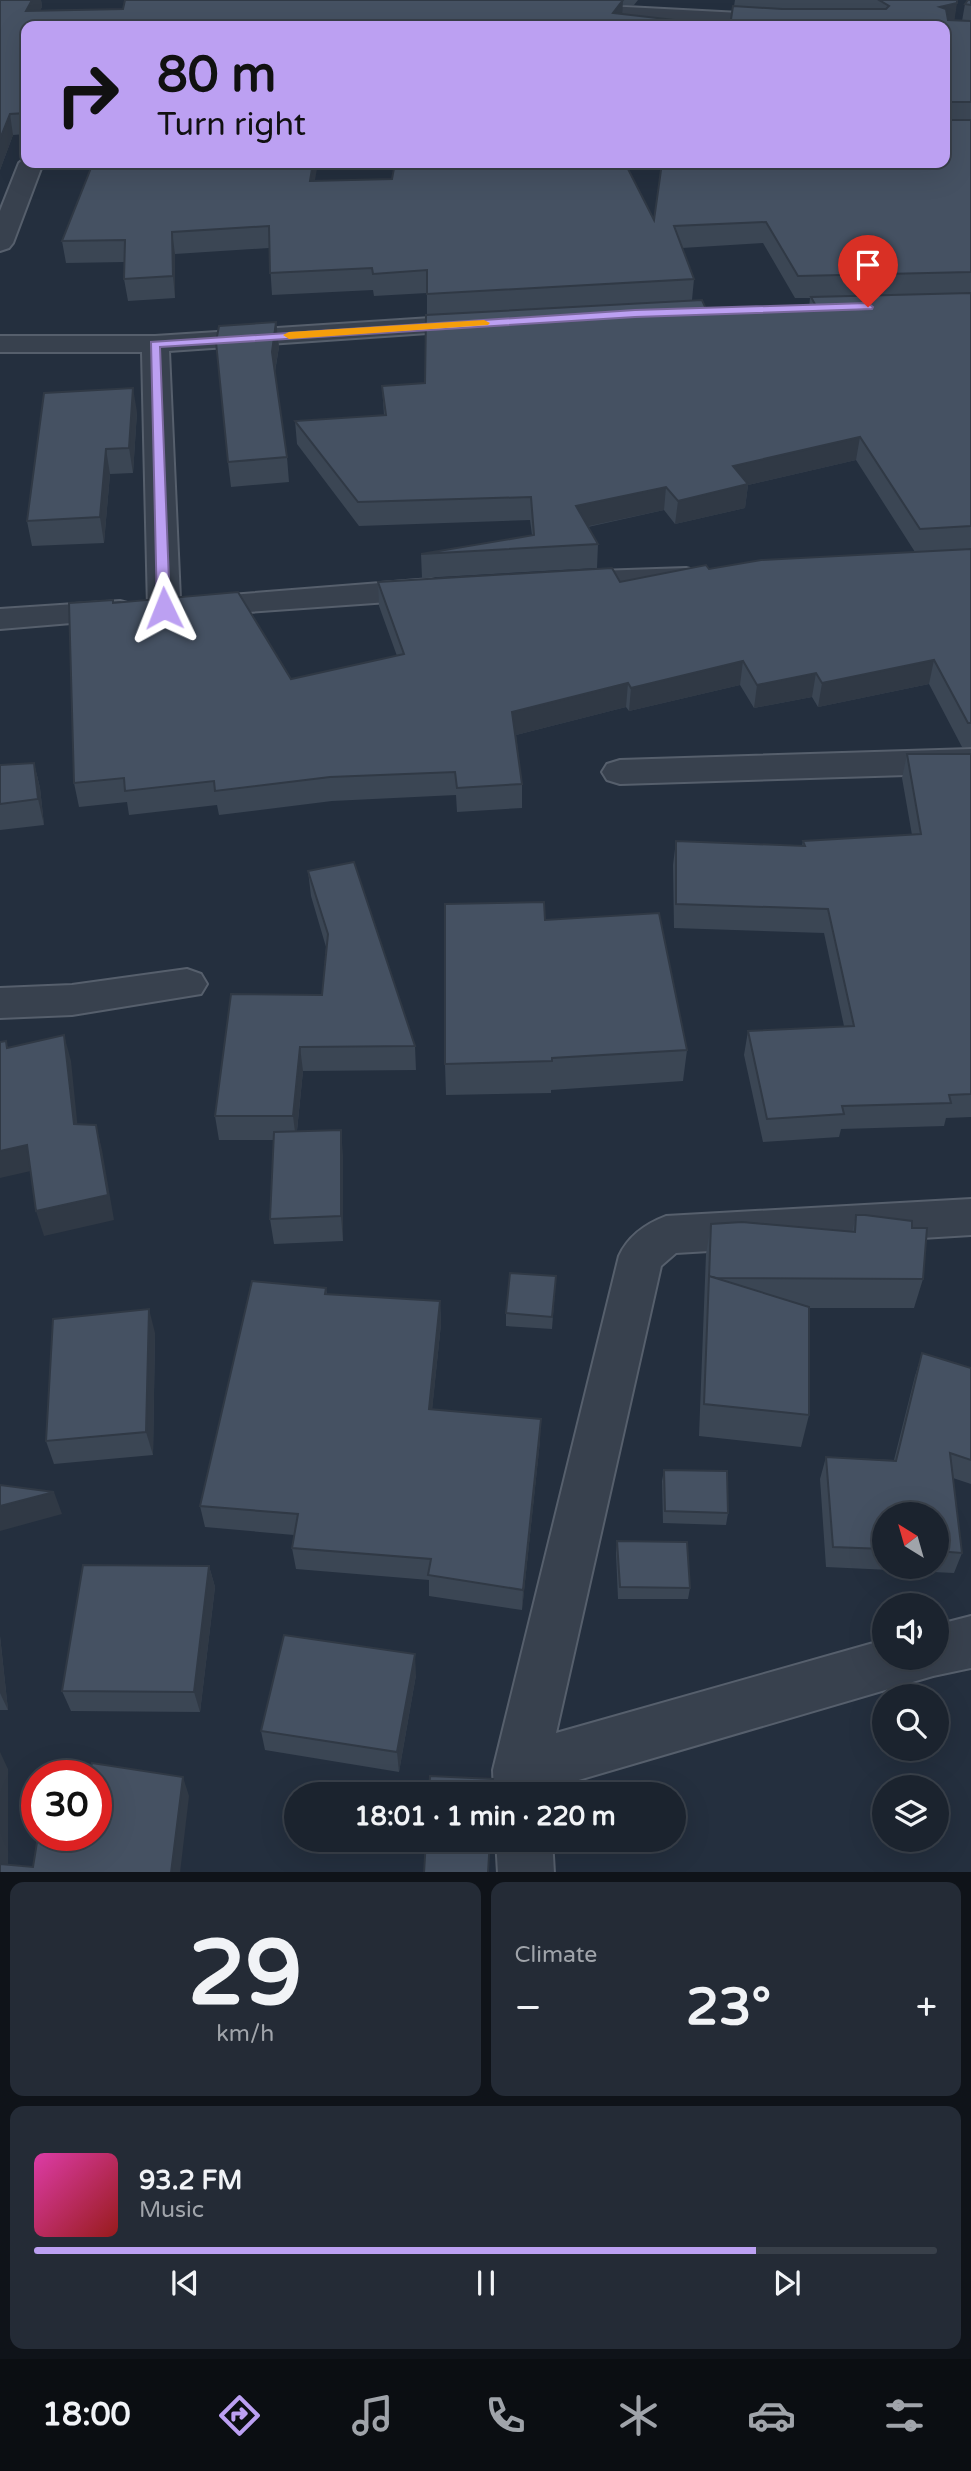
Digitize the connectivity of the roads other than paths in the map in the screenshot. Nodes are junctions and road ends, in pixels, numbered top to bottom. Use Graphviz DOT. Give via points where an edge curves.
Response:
graph roads {
  1 [pos="553,9"];
  2 [pos="778,21"];
  3 [pos="22,168"];
  4 [pos="0,243"];
  5 [pos="498,322"];
  6 [pos="0,344"];
  7 [pos="155,344"];
  8 [pos="722,576"];
  9 [pos="542,583"];
  10 [pos="460,587"];
  11 [pos="164,608"];
  12 [pos="0,619"];
  13 [pos="971,761"];
  14 [pos="620,772"];
  15 [pos="187,984"];
  16 [pos="0,1003"];
  17 [pos="971,1217"];
  18 [pos="971,1642"];
  19 [pos="949,1648"];
  20 [pos="875,1670"];
  21 [pos="520,1782"];
  22 [pos="525,1852"];
  23 [pos="526,1872"];
  1 -- 2 [label="street"];
  3 -- 4 [label="street"];
  5 -- 7 [label="street"];
  6 -- 7 [label="street"];
  7 -- 11 [label="street"];
  8 -- 9 [label="street"];
  10 -- 11 [label="street"];
  11 -- 12 [label="street"];
  13 -- 14 [label="street"];
  15 -- 16 [label="street" via="72,1000"];
  17 -- 21 [label="street" via="666,1235 641,1256"];
  18 -- 19 [label="street"];
  20 -- 21 [label="street"];
  22 -- 23 [label="street"];
}
